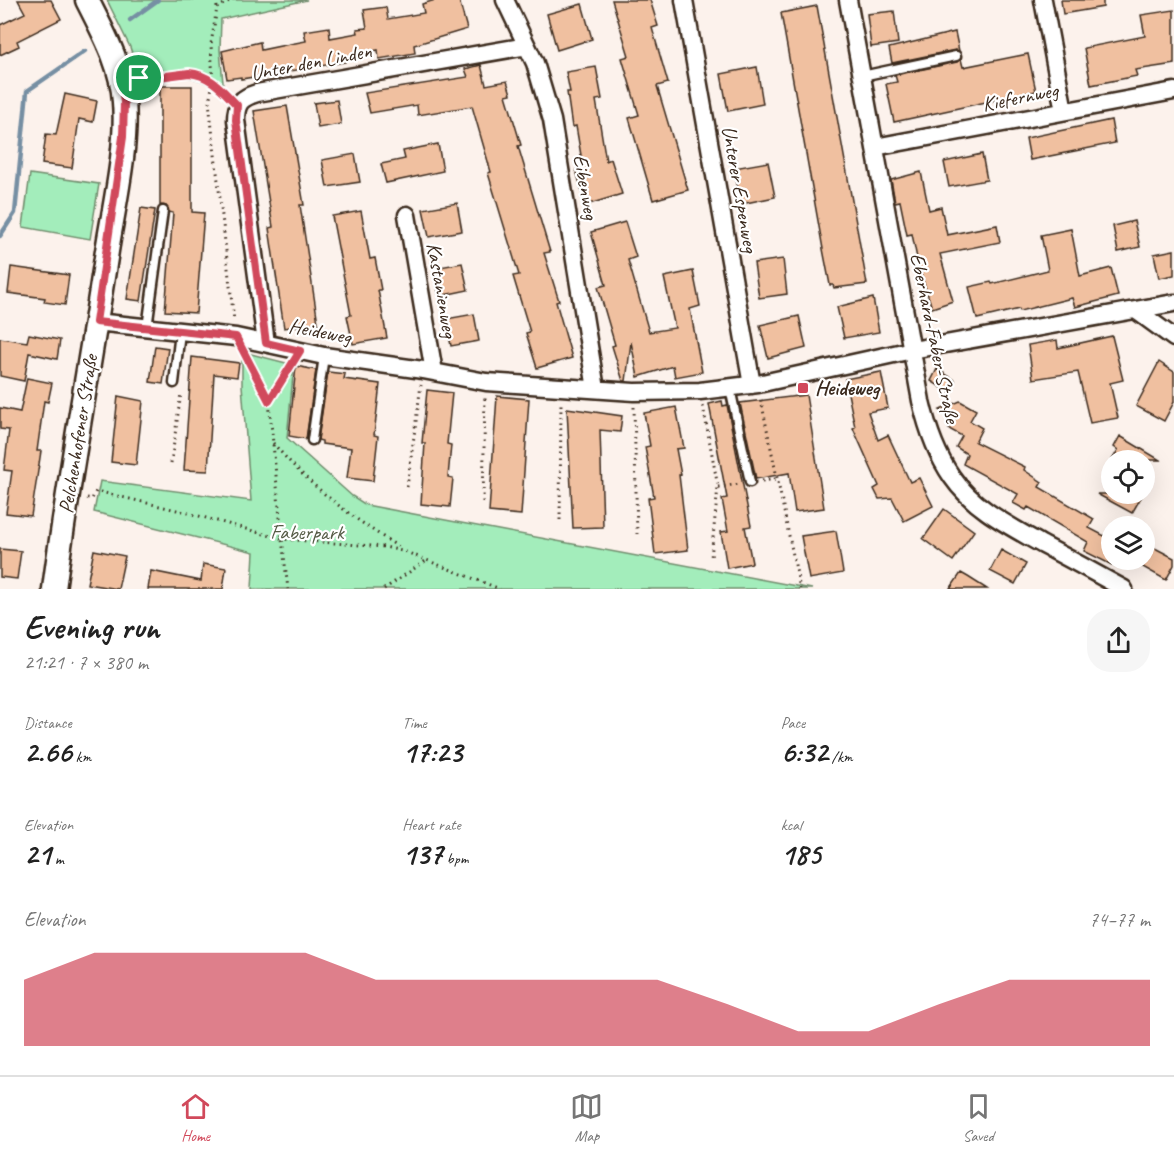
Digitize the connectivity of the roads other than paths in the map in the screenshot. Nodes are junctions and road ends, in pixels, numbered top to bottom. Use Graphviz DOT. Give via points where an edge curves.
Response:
graph roads {
  1 [pos="87,0"];
  2 [pos="505,0"];
  3 [pos="684,0"];
  4 [pos="848,0"];
  5 [pos="1043,0"];
  6 [pos="527,46"];
  7 [pos="956,56"];
  8 [pos="862,76"];
  9 [pos="1174,91"];
  10 [pos="1064,111"];
  11 [pos="875,147"];
  12 [pos="163,211"];
  13 [pos="406,215"];
  14 [pos="1174,303"];
  15 [pos="1137,311"];
  16 [pos="96,322"];
  17 [pos="147,328"];
  18 [pos="180,332"];
  19 [pos="1174,338"];
  20 [pos="266,343"];
  21 [pos="912,350"];
  22 [pos="324,356"];
  23 [pos="428,371"];
  24 [pos="174,383"];
  25 [pos="755,384"];
  26 [pos="596,388"];
  27 [pos="730,388"];
  28 [pos="312,440"];
  29 [pos="750,482"];
  30 [pos="54,589"];
  31 [pos="1124,589"];
  1 -- 16 [label="main road, Pelchenhofener Straße" via="108,43 124,102 123,137"];
  2 -- 6 [label="street, Eibenweg"];
  3 -- 25 [label="street, Unterer Espenweg"];
  4 -- 8 [label="street, Eberhard-Faber-Straße"];
  5 -- 10 [label="street"];
  6 -- 20 [label="street, Unter den Linden" via="257,93 237,105"];
  6 -- 26 [label="street, Eibenweg" via="552,120"];
  7 -- 8 [label="lane"];
  8 -- 11 [label="street, Eberhard-Faber-Straße"];
  9 -- 10 [label="street, Kiefernweg"];
  10 -- 11 [label="street, Kiefernweg"];
  11 -- 21 [label="street, Eberhard-Faber-Straße"];
  12 -- 17 [label="lane"];
  13 -- 23 [label="street, Kastanienweg"];
  14 -- 15 [label="street, Heideweg"];
  15 -- 19 [label="street"];
  15 -- 21 [label="street, Heideweg"];
  16 -- 17 [label="street, Heideweg"];
  16 -- 30 [label="main road, Pelchenhofener Straße"];
  17 -- 18 [label="street, Heideweg"];
  18 -- 20 [label="street, Heideweg"];
  18 -- 24 [label="lane"];
  20 -- 22 [label="street, Heideweg"];
  21 -- 25 [label="street, Heideweg"];
  21 -- 31 [label="street, Eberhard-Faber-Straße" via="926,420 937,451 964,491 997,519"];
  22 -- 23 [label="street, Heideweg"];
  22 -- 28 [label="lane"];
  23 -- 26 [label="street, Heideweg" via="486,382"];
  25 -- 27 [label="street, Heideweg"];
  26 -- 27 [label="street, Heideweg" via="634,392"];
  27 -- 29 [label="lane"];
}
